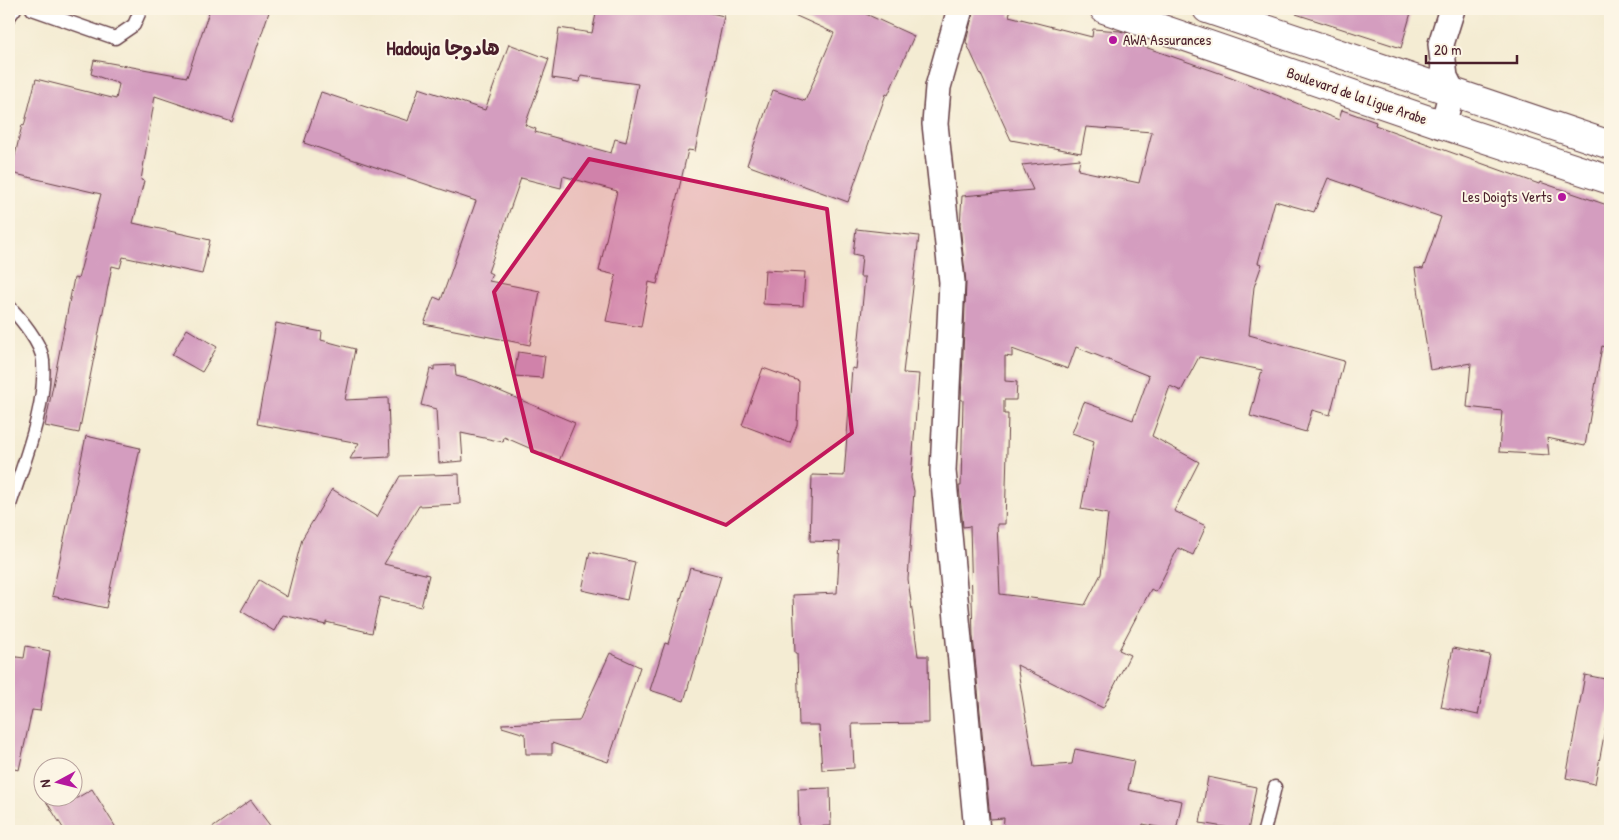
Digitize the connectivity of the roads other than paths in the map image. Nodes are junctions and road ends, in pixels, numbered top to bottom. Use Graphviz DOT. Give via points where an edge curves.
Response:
graph roads {
  1 [pos="15,9"];
  2 [pos="32,9"];
  3 [pos="141,9"];
  4 [pos="960,9"];
  5 [pos="1104,9"];
  6 [pos="1207,9"];
  7 [pos="1452,9"];
  8 [pos="9,18"];
  9 [pos="1452,91"];
  10 [pos="1443,125"];
  11 [pos="1610,145"];
  12 [pos="1610,180"];
  13 [pos="9,306"];
  14 [pos="9,508"];
  15 [pos="1275,787"];
  16 [pos="977,831"];
  17 [pos="1264,831"];
  1 -- 8 [label="lane"];
  2 -- 3 [label="lane" via="115,38 134,25"];
  4 -- 16 [label="street" via="938,86 935,124 952,282 943,471"];
  5 -- 10 [label="main road, Boulevard de la Ligue Arabe"];
  6 -- 9 [label="main road"];
  7 -- 9 [label="street" via="1441,44 1445,77"];
  9 -- 10 [label="street"];
  9 -- 11 [label="main road"];
  10 -- 12 [label="main road, Boulevard de la Ligue Arabe"];
  13 -- 14 [label="lane" via="26,323 44,359 41,401"];
  15 -- 17 [label="lane"];
}
